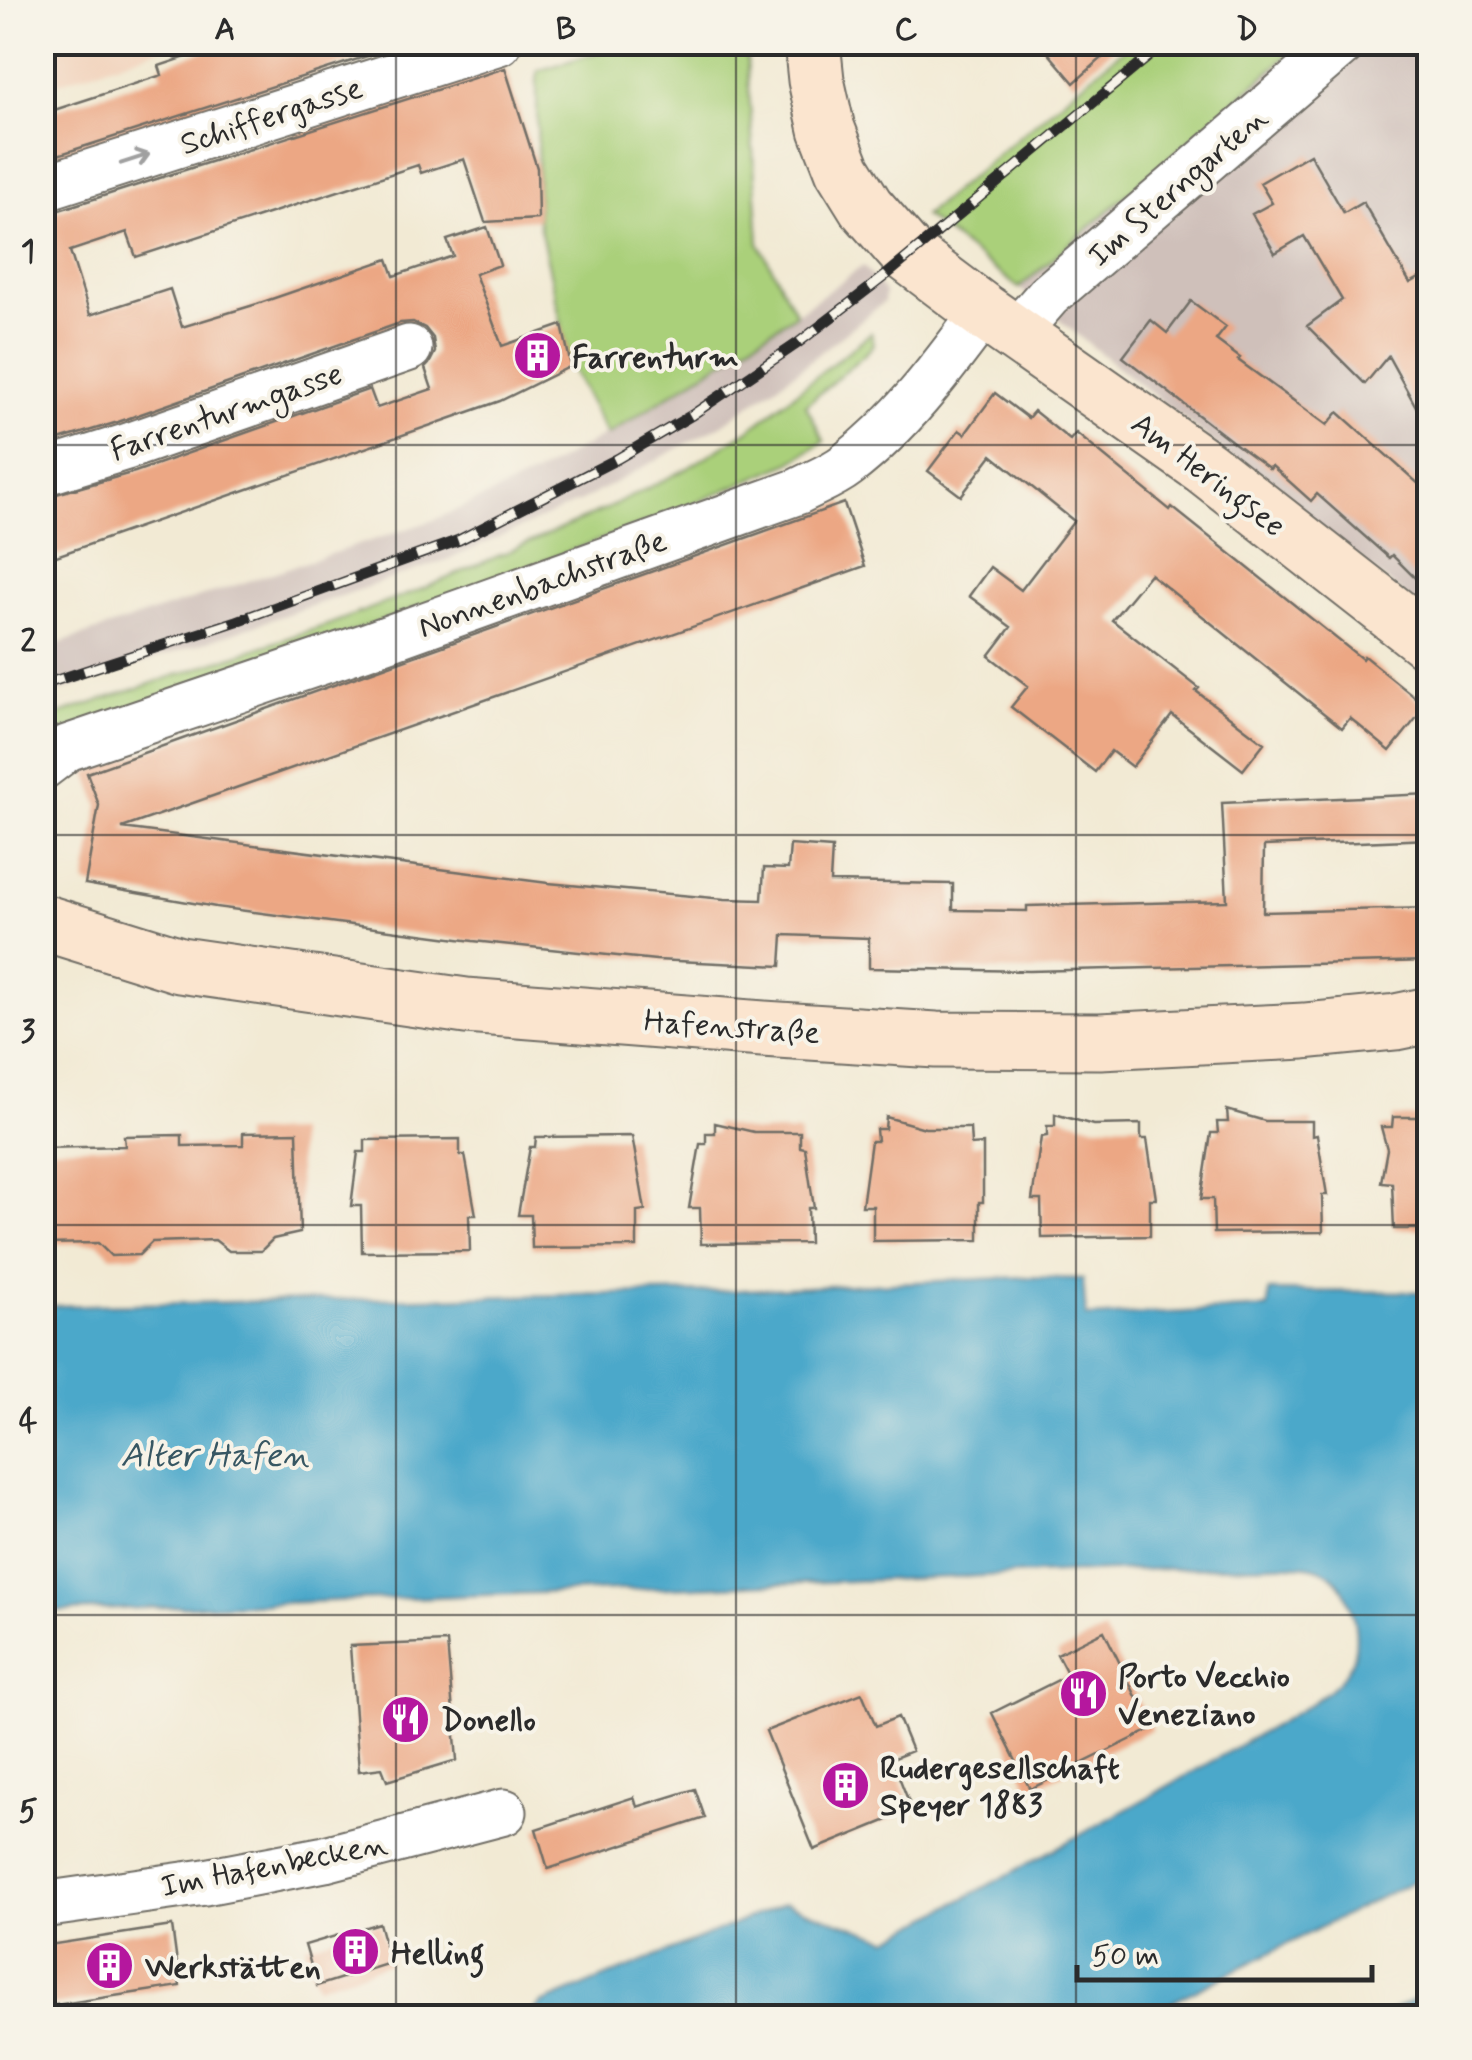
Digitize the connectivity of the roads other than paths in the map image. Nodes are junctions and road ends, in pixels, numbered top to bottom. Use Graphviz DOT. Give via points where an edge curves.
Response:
graph roads {
  1 [pos="499,42"];
  2 [pos="812,42"];
  3 [pos="1344,42"];
  4 [pos="42,188"];
  5 [pos="999,323"];
  6 [pos="409,348"];
  7 [pos="42,473"];
  8 [pos="1430,642"];
  9 [pos="55,758"];
  10 [pos="42,922"];
  11 [pos="1430,1015"];
  12 [pos="504,1812"];
  13 [pos="42,1906"];
  4 -- 1 [label="street, Schiffergasse, one-way"];
  2 -- 5 [label="street, Am Heringsee" via="827,129 866,208 908,255"];
  3 -- 5 [label="street, Im Sterngarten" via="1048,296"];
  5 -- 8 [label="street, Am Heringsee" via="1205,467"];
  5 -- 9 [label="street, Nonnenbachstraße" via="844,468 798,492"];
  6 -- 7 [label="street, Farrenturmgasse"];
  10 -- 11 [label="street, Hafenstraße" via="180,965 466,1006 763,1029 1100,1041 1304,1031"];
  12 -- 13 [label="street, Im Hafenbecken" via="325,1858"];
}
